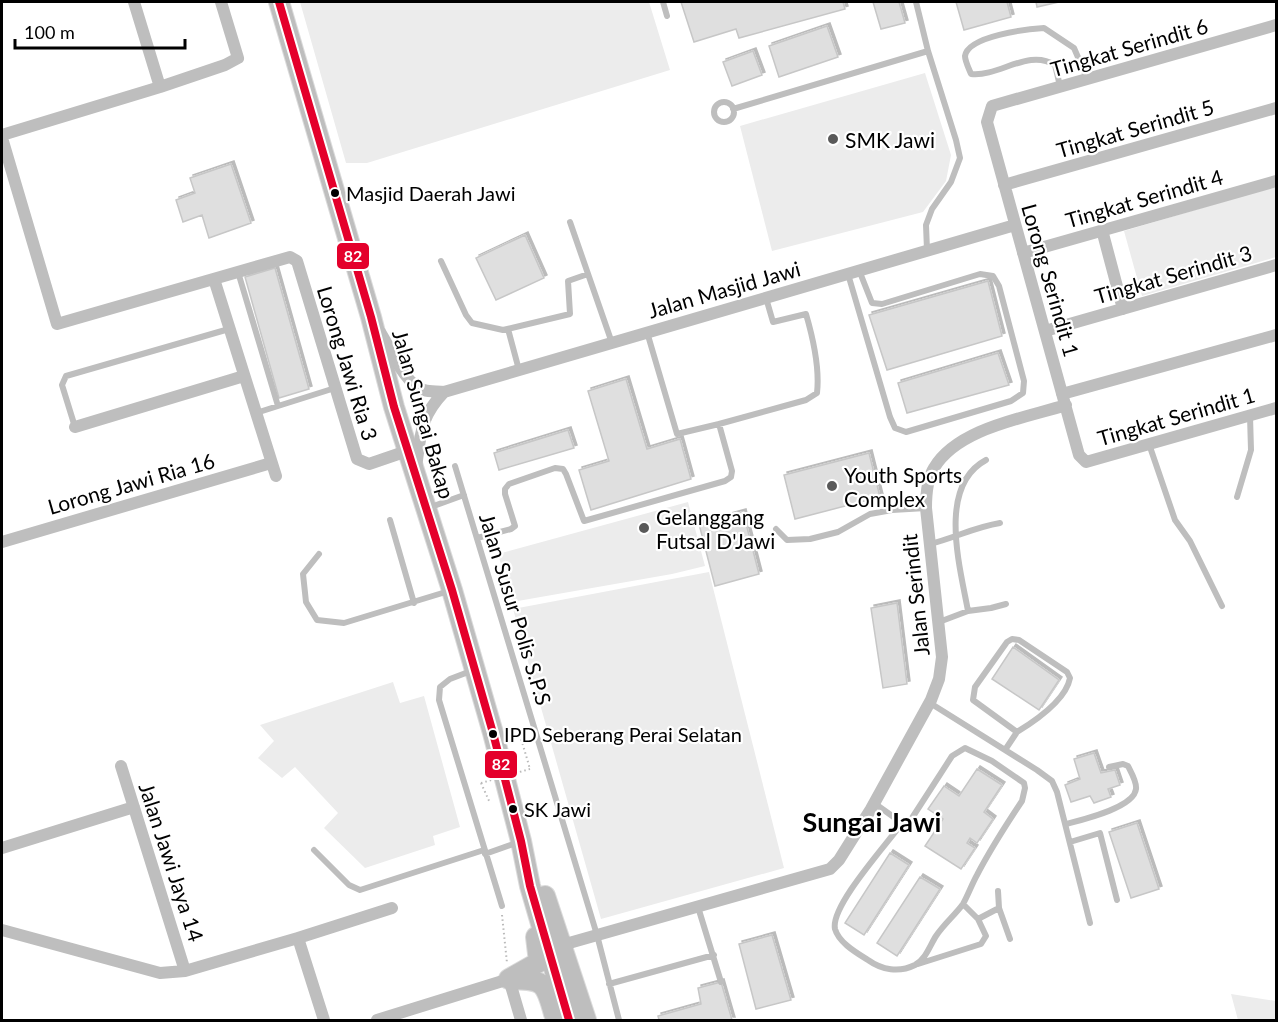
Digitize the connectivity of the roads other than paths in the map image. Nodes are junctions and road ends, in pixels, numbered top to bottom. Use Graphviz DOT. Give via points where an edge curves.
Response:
graph roads {
  1 [pos="134,2"];
  2 [pos="222,2"];
  3 [pos="279,2"];
  4 [pos="663,2"];
  5 [pos="915,2"];
  6 [pos="667,16"];
  7 [pos="1276,25"];
  8 [pos="928,51"];
  9 [pos="1087,79"];
  10 [pos="160,87"];
  11 [pos="1060,87"];
  12 [pos="992,106"];
  13 [pos="1276,108"];
  14 [pos="733,109"];
  15 [pos="2,137"];
  16 [pos="1276,181"];
  17 [pos="1004,185"];
  18 [pos="570,222"];
  19 [pos="1015,225"];
  20 [pos="1102,230"];
  21 [pos="927,250"];
  22 [pos="1023,253"];
  23 [pos="441,261"];
  24 [pos="1276,265"];
  25 [pos="238,272"];
  26 [pos="854,272"];
  27 [pos="588,274"];
  28 [pos="214,279"];
  29 [pos="765,298"];
  30 [pos="1123,309"];
  31 [pos="371,317"];
  32 [pos="230,328"];
  33 [pos="508,329"];
  34 [pos="1045,331"];
  35 [pos="647,332"];
  36 [pos="1276,334"];
  37 [pos="612,343"];
  38 [pos="519,370"];
  39 [pos="244,376"];
  40 [pos="335,388"];
  41 [pos="444,392"];
  42 [pos="1064,400"];
  43 [pos="278,406"];
  44 [pos="1276,408"];
  45 [pos="256,413"];
  46 [pos="1250,416"];
  47 [pos="719,424"];
  48 [pos="75,427"];
  49 [pos="1149,444"];
  50 [pos="407,451"];
  51 [pos="986,460"];
  52 [pos="1086,462"];
  53 [pos="272,463"];
  54 [pos="455,466"];
  55 [pos="415,472"];
  56 [pos="276,476"];
  57 [pos="464,495"];
  58 [pos="1237,497"];
  59 [pos="426,508"];
  60 [pos="926,508"];
  61 [pos="390,520"];
  62 [pos="1000,523"];
  63 [pos="776,529"];
  64 [pos="955,537"];
  65 [pos="477,538"];
  66 [pos="2,542"];
  67 [pos="929,544"];
  68 [pos="319,554"];
  69 [pos="452,590"];
  70 [pos="414,603"];
  71 [pos="1006,604"];
  72 [pos="1222,606"];
  73 [pos="968,611"];
  74 [pos="939,621"];
  75 [pos="475,670"];
  76 [pos="930,703"];
  77 [pos="1017,732"];
  78 [pos="1005,750"];
  79 [pos="121,766"];
  80 [pos="1109,767"];
  81 [pos="874,803"];
  82 [pos="134,807"];
  83 [pos="902,823"];
  84 [pos="1066,824"];
  85 [pos="521,841"];
  86 [pos="1070,842"];
  87 [pos="2,848"];
  88 [pos="314,850"];
  89 [pos="484,852"];
  90 [pos="530,886"];
  91 [pos="998,891"];
  92 [pos="1117,900"];
  93 [pos="963,904"];
  94 [pos="502,906"];
  95 [pos="698,906"];
  96 [pos="392,908"];
  97 [pos="999,908"];
  98 [pos="978,919"];
  99 [pos="1090,923"];
  100 [pos="2,930"];
  101 [pos="597,935"];
  102 [pos="298,938"];
  103 [pos="1010,939"];
  104 [pos="555,947"];
  105 [pos="714,955"];
  106 [pos="916,964"];
  107 [pos="185,971"];
  108 [pos="509,979"];
  109 [pos="721,982"];
  110 [pos="609,984"];
  111 [pos="412,1015"];
  112 [pos="324,1020"];
  113 [pos="377,1020"];
  114 [pos="521,1020"];
  115 [pos="556,1020"];
  116 [pos="569,1020"];
  117 [pos="586,1020"];
  118 [pos="619,1020"];
  1 -- 10 [label="street"];
  2 -- 10 [label="street" via="238,58"];
  3 -- 31 [label="highway, Jalan Sungai Bakap"];
  4 -- 6 [label="lane"];
  5 -- 8 [label="lane"];
  7 -- 9 [label="street, Tingkat Serindit 6"];
  8 -- 14 [label="lane"];
  8 -- 21 [label="lane" via="960,158 926,225"];
  9 -- 11 [label="street, Tingkat Serindit 6"];
  9 -- 11 [label="lane" via="1074,48 1044,28 976,42 968,48 965,58 971,74 1046,59 1055,65"];
  10 -- 15 [label="street"];
  11 -- 12 [label="street, Tingkat Serindit 6"];
  12 -- 17 [label="street, Lorong Serindit 1" via="987,122"];
  13 -- 17 [label="street, Tingkat Serindit 5"];
  15 -- 28 [label="street" via="57,324"];
  16 -- 20 [label="street, Tingkat Serindit 4"];
  17 -- 19 [label="street, Lorong Serindit 1"];
  18 -- 27 [label="lane"];
  19 -- 21 [label="street, Jalan Masjid Jawi"];
  19 -- 22 [label="street, Lorong Serindit 1"];
  20 -- 22 [label="street, Tingkat Serindit 4"];
  20 -- 30 [label="street"];
  21 -- 26 [label="street, Jalan Masjid Jawi"];
  22 -- 34 [label="street, Lorong Serindit 1"];
  23 -- 33 [label="lane" via="472,324"];
  24 -- 30 [label="street, Tingkat Serindit 3"];
  25 -- 28 [label="street"];
  25 -- 40 [label="street, Lorong Jawi Ria 3" via="290,256 297,261"];
  25 -- 43 [label="lane"];
  26 -- 26 [label="lane" via="895,428 906,432 1011,401 1023,393 1024,381 993,276 980,274 882,304 872,303"];
  26 -- 29 [label="street, Jalan Masjid Jawi"];
  27 -- 33 [label="lane" via="568,281 570,314"];
  27 -- 37 [label="lane"];
  28 -- 32 [label="street"];
  29 -- 35 [label="street, Jalan Masjid Jawi"];
  29 -- 47 [label="lane" via="773,322 806,314 819,382 817,393 806,400"];
  30 -- 34 [label="street, Tingkat Serindit 3"];
  31 -- 41 [label="street, Jalan Masjid Jawi" via="414,385"];
  31 -- 50 [label="highway, Jalan Sungai Bakap"];
  32 -- 39 [label="street"];
  32 -- 48 [label="lane" via="66,376 62,385"];
  33 -- 38 [label="lane"];
  34 -- 42 [label="street, Lorong Serindit 1"];
  35 -- 37 [label="street, Jalan Masjid Jawi"];
  35 -- 47 [label="lane" via="677,434"];
  36 -- 42 [label="street, Jalan Serindit"];
  37 -- 38 [label="street, Jalan Masjid Jawi"];
  38 -- 41 [label="street, Jalan Masjid Jawi"];
  39 -- 45 [label="street"];
  39 -- 48 [label="street"];
  40 -- 43 [label="lane"];
  40 -- 50 [label="street, Lorong Jawi Ria 3" via="357,459 369,464"];
  41 -- 55 [label="street" via="425,417"];
  42 -- 52 [label="street, Lorong Serindit 1" via="1079,455"];
  42 -- 60 [label="street, Jalan Serindit" via="954,445 934,468"];
  43 -- 45 [label="lane"];
  44 -- 46 [label="street, Tingkat Serindit 1"];
  45 -- 53 [label="street"];
  46 -- 49 [label="street, Tingkat Serindit 1"];
  46 -- 58 [label="lane" via="1251,450"];
  47 -- 65 [label="lane" via="732,471 725,481 584,521 566,474 555,468 509,484 505,494 515,526"];
  49 -- 52 [label="street, Tingkat Serindit 1"];
  49 -- 72 [label="lane" via="1175,520 1190,541"];
  50 -- 55 [label="highway, Jalan Sungai Bakap"];
  51 -- 64 [label="lane" via="968,474 959,494"];
  53 -- 56 [label="street"];
  53 -- 66 [label="street, Lorong Jawi Ria 16"];
  54 -- 57 [label="lane, Jalan Susur Polis S.P.S"];
  55 -- 59 [label="highway, Jalan Sungai Bakap"];
  57 -- 59 [label="lane"];
  57 -- 65 [label="lane, Jalan Susur Polis S.P.S"];
  59 -- 69 [label="highway, Jalan Sungai Bakap"];
  60 -- 63 [label="lane" via="870,514 838,531 810,539 787,540"];
  60 -- 67 [label="street, Jalan Serindit"];
  61 -- 70 [label="lane"];
  62 -- 64 [label="lane" via="979,526"];
  64 -- 67 [label="lane"];
  64 -- 73 [label="lane"];
  65 -- 101 [label="lane, Jalan Susur Polis S.P.S"];
  67 -- 74 [label="street, Jalan Serindit"];
  68 -- 70 [label="lane" via="303,574 306,602 317,620 344,623"];
  69 -- 70 [label="lane"];
  69 -- 75 [label="highway, Jalan Sungai Bakap"];
  71 -- 73 [label="lane"];
  73 -- 74 [label="lane"];
  74 -- 76 [label="street, Jalan Serindit" via="942,657"];
  75 -- 85 [label="highway, Jalan Sungai Bakap"];
  75 -- 89 [label="lane" via="440,687 439,699"];
  76 -- 78 [label="lane"];
  76 -- 81 [label="street, Jalan Serindit"];
  77 -- 77 [label="lane" via="973,700 975,687 1012,639 1067,672 1070,678 1057,701"];
  77 -- 78 [label="lane"];
  78 -- 84 [label="lane" via="1052,781"];
  79 -- 82 [label="street, Jalan Jawi Jaya 14"];
  80 -- 84 [label="lane" via="1128,766 1136,787 1134,795 1112,810"];
  81 -- 83 [label="lane"];
  81 -- 95 [label="street, Jalan Serindit" via="830,869"];
  82 -- 87 [label="street"];
  82 -- 107 [label="street, Jalan Jawi Jaya 14"];
  83 -- 93 [label="lane" via="912,818 952,756 965,748 992,760 1024,783 1022,801"];
  83 -- 106 [label="lane" via="855,884 840,909 835,929 854,951 876,966 893,971"];
  84 -- 86 [label="lane"];
  85 -- 89 [label="lane"];
  85 -- 90 [label="highway, Jalan Sungai Bakap"];
  85 -- 104 [label="highway, Jalan Sungai Bakap" via="531,854"];
  86 -- 92 [label="lane" via="1100,833"];
  86 -- 99 [label="lane"];
  88 -- 89 [label="lane" via="349,885 360,890"];
  89 -- 94 [label="lane"];
  90 -- 104 [label="highway, Jalan Sungai Bakap"];
  90 -- 108 [label="highway" via="539,962"];
  91 -- 97 [label="lane"];
  93 -- 98 [label="lane"];
  93 -- 106 [label="lane"];
  95 -- 101 [label="street, Jalan Serindit"];
  95 -- 105 [label="lane"];
  96 -- 102 [label="street"];
  97 -- 98 [label="lane"];
  97 -- 103 [label="lane"];
  98 -- 106 [label="lane" via="986,936 981,944"];
  100 -- 107 [label="street" via="160,973"];
  101 -- 104 [label="street, Jalan Serindit"];
  101 -- 110 [label="lane, Jalan Susur Polis S.P.S"];
  102 -- 107 [label="street"];
  102 -- 112 [label="street"];
  104 -- 116 [label="highway, Jalan Sungai Bakap"];
  104 -- 117 [label="highway, Jalan Sungai Bakap"];
  105 -- 109 [label="lane"];
  105 -- 110 [label="lane"];
  108 -- 111 [label="street"];
  108 -- 114 [label="street"];
  108 -- 115 [label="highway" via="534,980 543,985"];
  110 -- 118 [label="lane, Jalan Susur Polis S.P.S"];
  111 -- 113 [label="street"];
}
